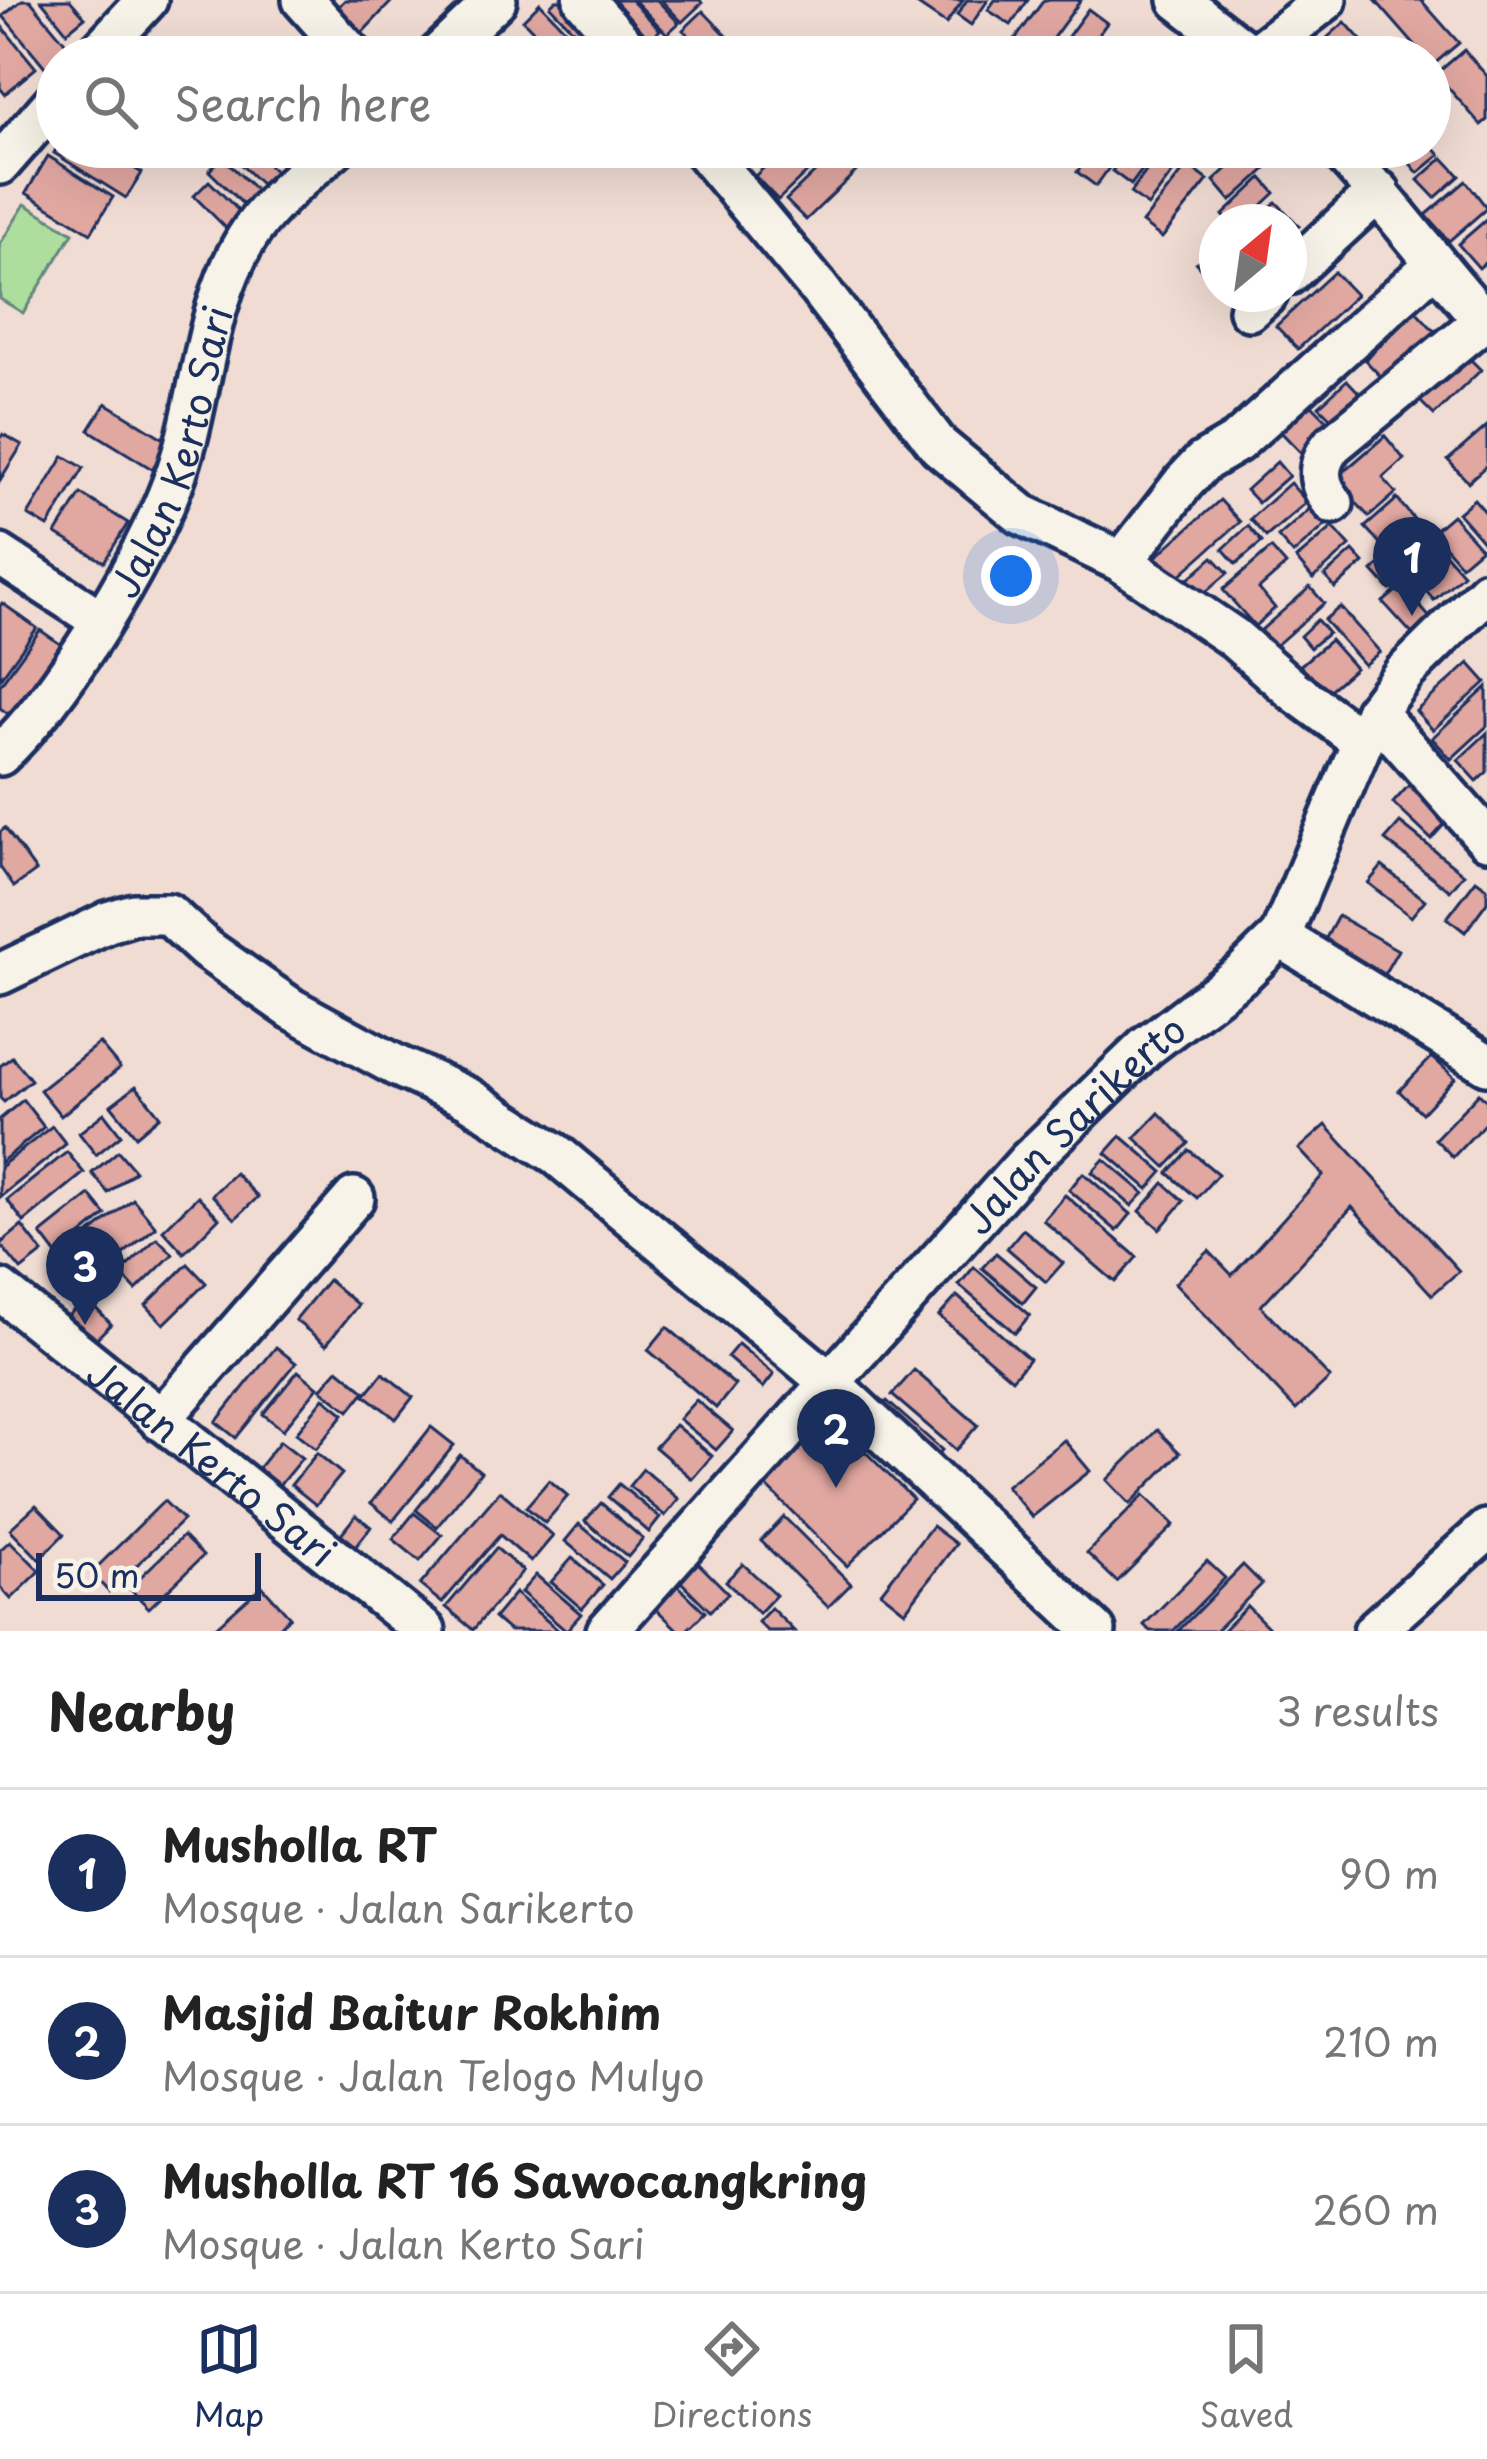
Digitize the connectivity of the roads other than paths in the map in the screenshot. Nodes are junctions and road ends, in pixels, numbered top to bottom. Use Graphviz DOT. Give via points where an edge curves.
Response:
graph roads {
  1 [pos="147,0"];
  2 [pos="303,0"];
  3 [pos="496,0"];
  4 [pos="584,0"];
  5 [pos="1179,0"];
  6 [pos="1326,0"];
  7 [pos="114,36"];
  8 [pos="335,36"];
  9 [pos="458,36"];
  10 [pos="616,36"];
  11 [pos="1225,36"];
  12 [pos="1279,36"];
  13 [pos="36,123"];
  14 [pos="0,164"];
  15 [pos="313,168"];
  16 [pos="718,168"];
  17 [pos="1357,168"];
  18 [pos="1379,191"];
  19 [pos="1307,257"];
  20 [pos="1434,265"];
  21 [pos="1485,322"];
  22 [pos="1334,503"];
  23 [pos="0,555"];
  24 [pos="1121,562"];
  25 [pos="1487,591"];
  26 [pos="100,620"];
  27 [pos="1369,727"];
  28 [pos="0,755"];
  29 [pos="1487,839"];
  30 [pos="1280,938"];
  31 [pos="0,974"];
  32 [pos="1487,1064"];
  33 [pos="354,1198"];
  34 [pos="0,1290"];
  35 [pos="828,1381"];
  36 [pos="160,1420"];
  37 [pos="1487,1530"];
  38 [pos="425,1631"];
  39 [pos="607,1631"];
  40 [pos="1095,1631"];
  41 [pos="1374,1631"];
  1 -- 7 [label="street"];
  2 -- 8 [label="street"];
  3 -- 9 [label="street"];
  4 -- 10 [label="street"];
  5 -- 11 [label="street"];
  6 -- 12 [label="street"];
  13 -- 14 [label="street"];
  15 -- 26 [label="street, Jalan Kerto Sari" via="247,237 222,289 172,487"];
  16 -- 24 [label="street" via="939,446 1021,514"];
  17 -- 18 [label="street"];
  18 -- 19 [label="street"];
  18 -- 20 [label="street"];
  20 -- 21 [label="street"];
  20 -- 24 [label="street" via="1237,442 1203,462"];
  21 -- 22 [label="street" via="1332,446 1319,464 1322,490"];
  23 -- 26 [label="street"];
  24 -- 27 [label="street" via="1234,638 1293,690"];
  25 -- 27 [label="street, Jalan Sarikerto" via="1405,672"];
  26 -- 28 [label="street, Jalan Kerto Sari"];
  27 -- 29 [label="street"];
  27 -- 30 [label="street, Jalan Sarikerto"];
  30 -- 32 [label="street"];
  30 -- 35 [label="street, Jalan Sarikerto" via="1146,1047 1028,1161"];
  31 -- 35 [label="street" via="108,922 168,914 292,1009 468,1098 556,1154"];
  33 -- 36 [label="street"];
  34 -- 36 [label="street, Jalan Kerto Sari"];
  35 -- 39 [label="street, Jalan Sarikerto"];
  35 -- 40 [label="street"];
  36 -- 38 [label="street, Jalan Kerto Sari"];
  37 -- 41 [label="street"];
}
